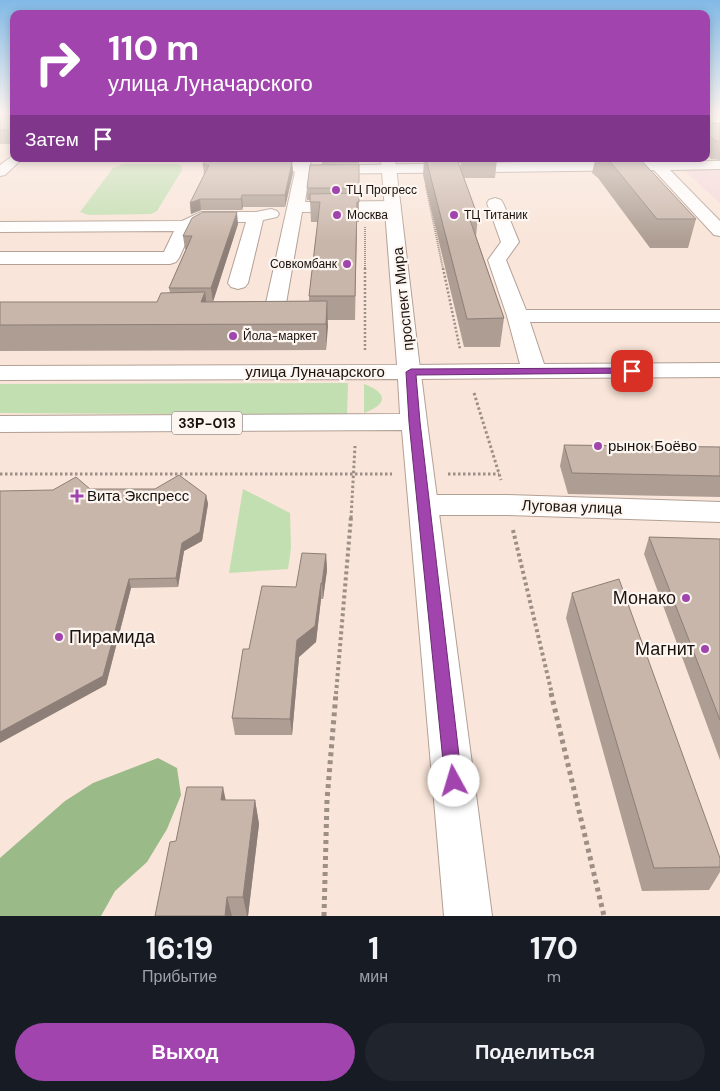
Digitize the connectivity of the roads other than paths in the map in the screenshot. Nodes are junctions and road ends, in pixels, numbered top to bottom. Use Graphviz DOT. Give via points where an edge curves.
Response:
graph roads {
  1 [pos="12,162"];
  2 [pos="280,162"];
  3 [pos="389,163"];
  4 [pos="533,163"];
  5 [pos="652,163"];
  6 [pos="302,164"];
  7 [pos="720,165"];
  8 [pos="0,172"];
  9 [pos="495,203"];
  10 [pos="394,206"];
  11 [pos="295,209"];
  12 [pos="256,217"];
  13 [pos="185,226"];
  14 [pos="0,227"];
  15 [pos="720,232"];
  16 [pos="0,258"];
  17 [pos="238,284"];
  18 [pos="226,310"];
  19 [pos="518,316"];
  20 [pos="720,316"];
  21 [pos="720,370"];
  22 [pos="534,371"];
  23 [pos="411,372"];
  24 [pos="0,373"];
  25 [pos="414,422"];
  26 [pos="0,424"];
  27 [pos="422,490"];
  28 [pos="720,512"];
  29 [pos="468,916"];
  1 -- 8 [label="main road"];
  2 -- 6 [label="main road"];
  3 -- 4 [label="main road" via="422,167"];
  3 -- 6 [label="main road"];
  3 -- 10 [label="main road, проспект Мира"];
  4 -- 5 [label="main road"];
  5 -- 7 [label="main road"];
  5 -- 15 [label="main road"];
  6 -- 11 [label="main road"];
  9 -- 19 [label="main road" via="510,242 497,260"];
  10 -- 11 [label="main road"];
  10 -- 23 [label="main road, проспект Мира"];
  11 -- 12 [label="main road"];
  11 -- 18 [label="main road" via="275,310"];
  12 -- 13 [label="main road" via="201,217"];
  12 -- 17 [label="main road"];
  13 -- 14 [label="main road"];
  13 -- 16 [label="main road" via="170,258"];
  19 -- 20 [label="main road"];
  19 -- 22 [label="main road"];
  21 -- 22 [label="main road, улица Луначарского"];
  22 -- 23 [label="main road, улица Луначарского"];
  23 -- 24 [label="main road, улица Луначарского"];
  23 -- 25 [label="main road, проспект Мира"];
  25 -- 26 [label="main road, 33Р-013"];
  25 -- 27 [label="main road, проспект Мира"];
  27 -- 28 [label="main road, Луговая улица" via="507,505"];
  27 -- 29 [label="main road, проспект Мира"];
}
